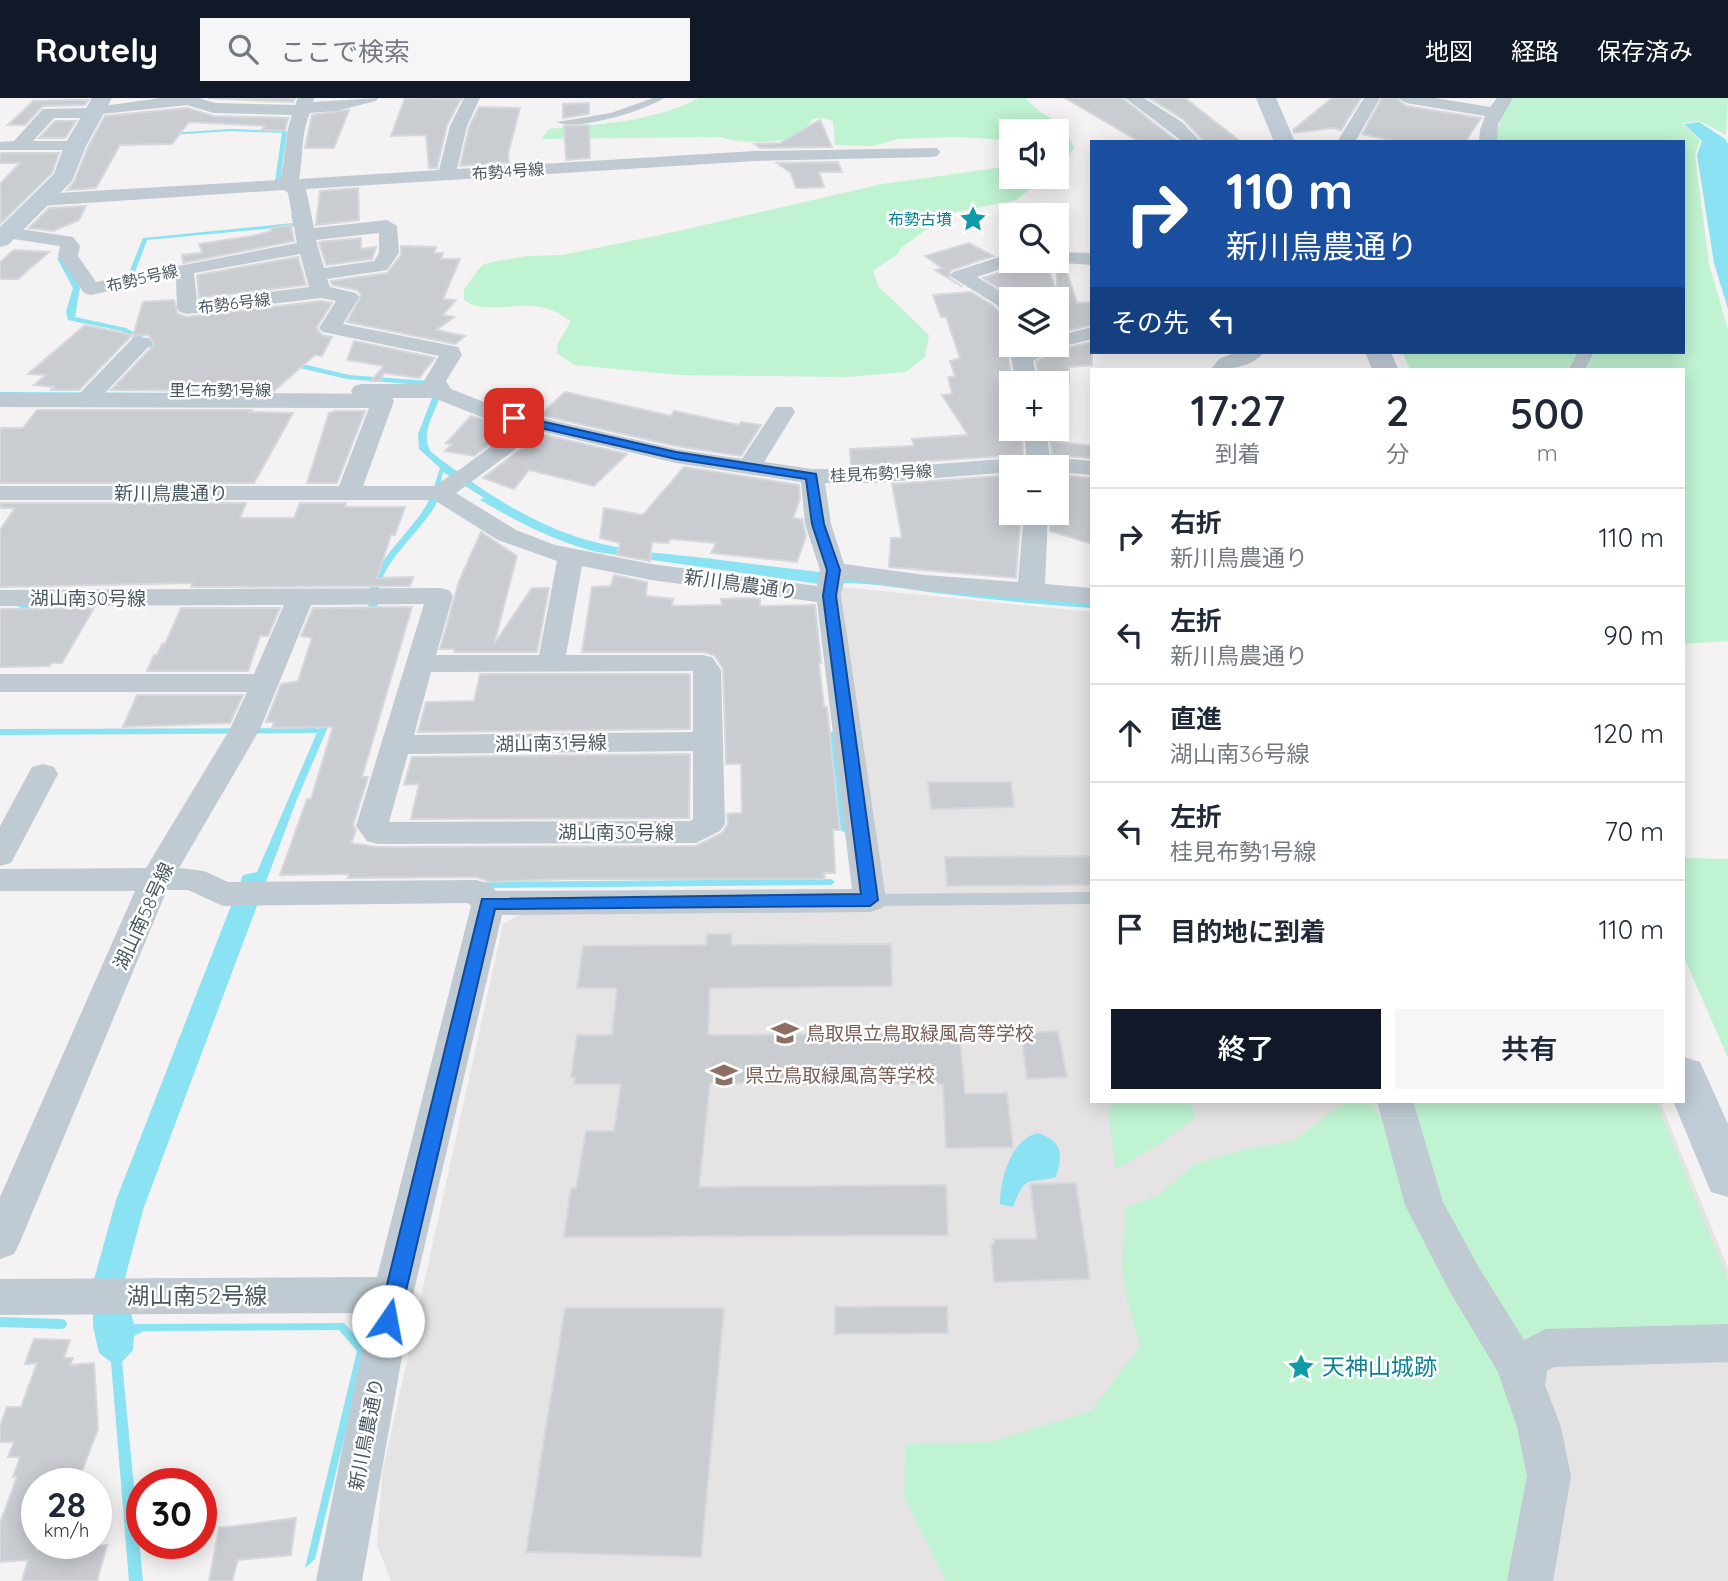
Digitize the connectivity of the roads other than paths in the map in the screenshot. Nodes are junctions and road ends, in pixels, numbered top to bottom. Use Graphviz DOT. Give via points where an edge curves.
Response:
graph roads {
  1 [pos="370,98"];
  2 [pos="472,98"];
  3 [pos="660,98"];
  4 [pos="1133,98"];
  5 [pos="1266,98"];
  6 [pos="1372,98"];
  7 [pos="1406,98"];
  8 [pos="1505,98"];
  9 [pos="304,105"];
  10 [pos="97,107"];
  11 [pos="1494,113"];
  12 [pos="561,122"];
  13 [pos="1191,140"];
  14 [pos="1284,140"];
  15 [pos="1347,140"];
  16 [pos="1487,140"];
  17 [pos="0,146"];
  18 [pos="19,146"];
  19 [pos="75,146"];
  20 [pos="931,152"];
  21 [pos="446,175"];
  22 [pos="64,176"];
  23 [pos="288,185"];
  24 [pos="86,198"];
  25 [pos="40,200"];
  26 [pos="8,228"];
  27 [pos="306,241"];
  28 [pos="1069,258"];
  29 [pos="1090,259"];
  30 [pos="999,263"];
  31 [pos="182,269"];
  32 [pos="318,283"];
  33 [pos="999,298"];
  34 [pos="1090,334"];
  35 [pos="1069,339"];
  36 [pos="141,343"];
  37 [pos="1249,354"];
  38 [pos="1223,368"];
  39 [pos="0,391"];
  40 [pos="441,391"];
  41 [pos="91,394"];
  42 [pos="0,400"];
  43 [pos="784,412"];
  44 [pos="536,423"];
  45 [pos="749,467"];
  46 [pos="1069,467"];
  47 [pos="999,468"];
  48 [pos="1090,468"];
  49 [pos="812,476"];
  50 [pos="0,493"];
  51 [pos="348,493"];
  52 [pos="439,493"];
  53 [pos="1035,525"];
  54 [pos="571,556"];
  55 [pos="831,583"];
  56 [pos="1031,592"];
  57 [pos="1090,596"];
  58 [pos="301,597"];
  59 [pos="2,601"];
  60 [pos="551,663"];
  61 [pos="418,664"];
  62 [pos="264,683"];
  63 [pos="0,684"];
  64 [pos="708,741"];
  65 [pos="394,745"];
  66 [pos="43,774"];
  67 [pos="1,875"];
  68 [pos="156,879"];
  69 [pos="1090,898"];
  70 [pos="870,900"];
  71 [pos="488,903"];
  72 [pos="1685,1076"];
  73 [pos="1395,1103"];
  74 [pos="1728,1178"];
  75 [pos="8,1204"];
  76 [pos="0,1242"];
  77 [pos="393,1295"];
  78 [pos="0,1297"];
  79 [pos="1728,1343"];
  80 [pos="1524,1385"];
  81 [pos="338,1581"];
  82 [pos="1530,1581"];
  1 -- 9 [label="street" via="336,106"];
  2 -- 21 [label="street" via="454,134"];
  3 -- 12 [label="lane" via="608,116"];
  4 -- 13 [label="street"];
  5 -- 14 [label="main road"];
  6 -- 15 [label="street"];
  7 -- 11 [label="street"];
  8 -- 11 [label="street"];
  9 -- 10 [label="street" via="214,108 188,100"];
  9 -- 23 [label="street" via="293,135"];
  10 -- 18 [label="street" via="49,113"];
  10 -- 19 [label="main road"];
  11 -- 16 [label="street"];
  17 -- 18 [label="street"];
  18 -- 19 [label="street"];
  19 -- 22 [label="main road"];
  20 -- 21 [label="street, 布勢4号線" via="755,156"];
  21 -- 23 [label="street, 布勢4号線"];
  22 -- 24 [label="street"];
  22 -- 25 [label="main road"];
  23 -- 24 [label="street, 布勢4号線"];
  23 -- 27 [label="street" via="297,190"];
  24 -- 25 [label="street, 布勢4号線"];
  24 -- 26 [label="street"];
  25 -- 26 [label="main road"];
  26 -- 31 [label="street, 布勢5号線" via="66,241 68,256 91,289"];
  27 -- 31 [label="street, 布勢5号線"];
  27 -- 32 [label="street"];
  27 -- 32 [label="street, 布勢5号線" via="387,226 391,245 384,263"];
  28 -- 29 [label="street"];
  30 -- 33 [label="street" via="960,276"];
  31 -- 32 [label="street, 布勢6号線" via="187,308"];
  32 -- 40 [label="street" via="349,297 330,328 450,352 435,381"];
  34 -- 35 [label="street"];
  36 -- 41 [label="street"];
  37 -- 38 [label="street"];
  39 -- 41 [label="street, 里仁布勢1号線"];
  40 -- 41 [label="street, 里仁布勢1号線"];
  40 -- 44 [label="street, 桂見布勢1号線" via="492,413"];
  41 -- 42 [label="street"];
  41 -- 51 [label="street" via="383,401"];
  43 -- 45 [label="street"];
  44 -- 45 [label="street, 桂見布勢1号線" via="676,456"];
  44 -- 52 [label="street"];
  45 -- 49 [label="street, 桂見布勢1号線"];
  46 -- 48 [label="street, 桂見布勢1号線"];
  47 -- 49 [label="street, 桂見布勢1号線"];
  49 -- 55 [label="street"];
  50 -- 51 [label="street, 新川鳥農通り"];
  51 -- 52 [label="street, 新川鳥農通り"];
  52 -- 54 [label="street, 新川鳥農通り" via="507,535"];
  53 -- 56 [label="street"];
  54 -- 55 [label="street, 新川鳥農通り" via="651,572"];
  54 -- 60 [label="street"];
  55 -- 56 [label="street, 新川鳥農通り" via="925,583"];
  55 -- 70 [label="street"];
  56 -- 57 [label="street, 新川鳥農通り"];
  58 -- 59 [label="street, 湖山南30号線"];
  58 -- 61 [label="street, 湖山南30号線" via="440,596"];
  58 -- 62 [label="street, 湖山南58号線"];
  60 -- 61 [label="street, 湖山南30号線"];
  60 -- 64 [label="street, 湖山南30号線" via="702,663 707,670"];
  61 -- 65 [label="street, 湖山南30号線"];
  62 -- 63 [label="street"];
  62 -- 68 [label="street, 湖山南58号線" via="245,729"];
  64 -- 65 [label="street, 湖山南31号線"];
  64 -- 65 [label="street, 湖山南30号線" via="709,824 696,832 378,833 372,826"];
  66 -- 67 [label="street"];
  67 -- 68 [label="street"];
  68 -- 71 [label="street" via="193,879 223,894 476,891"];
  68 -- 75 [label="street, 湖山南58号線"];
  69 -- 70 [label="lane"];
  70 -- 71 [label="street"];
  71 -- 77 [label="street, 新川鳥農通り"];
  72 -- 74 [label="main road"];
  73 -- 80 [label="street" via="1424,1206"];
  75 -- 76 [label="street, 湖山南58号線"];
  77 -- 78 [label="street, 湖山南52号線"];
  77 -- 81 [label="street, 新川鳥農通り"];
  79 -- 80 [label="street" via="1546,1349 1528,1361"];
  80 -- 82 [label="street" via="1549,1476"];
}
